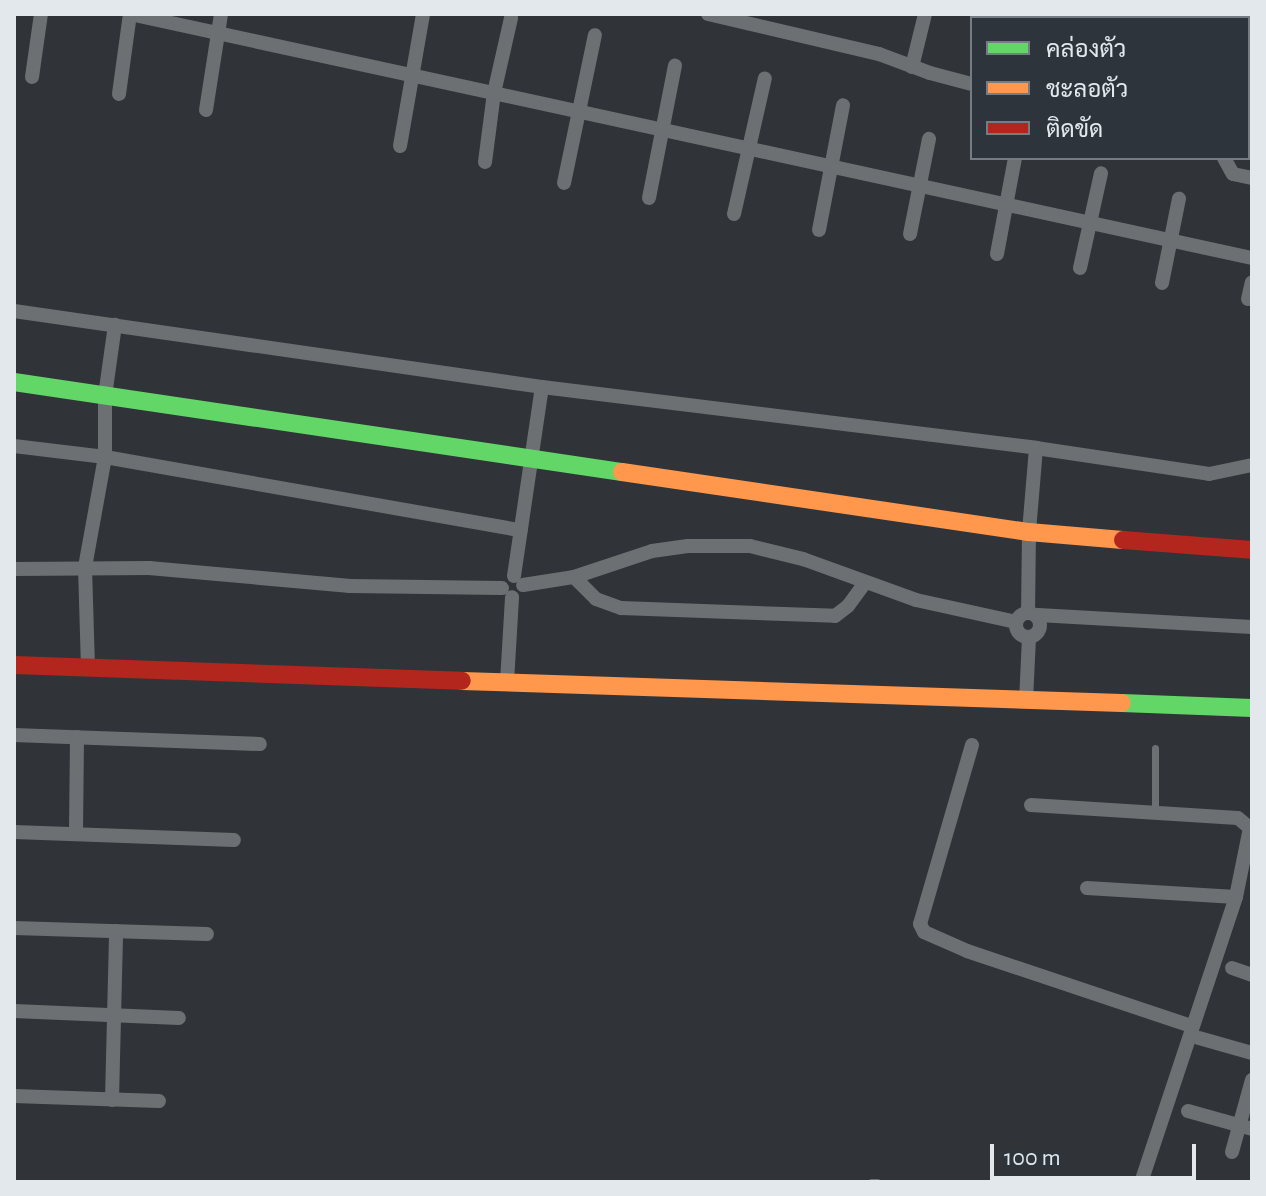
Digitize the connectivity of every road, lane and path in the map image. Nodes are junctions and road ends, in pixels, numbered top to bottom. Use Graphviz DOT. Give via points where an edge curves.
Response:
graph roads {
  1 [pos="41,14"];
  2 [pos="130,14"];
  3 [pos="221,14"];
  4 [pos="423,14"];
  5 [pos="708,14"];
  6 [pos="925,14"];
  7 [pos="511,18"];
  8 [pos="216,33"];
  9 [pos="595,35"];
  10 [pos="675,66"];
  11 [pos="912,67"];
  12 [pos="410,75"];
  13 [pos="32,77"];
  14 [pos="765,78"];
  15 [pos="970,83"];
  16 [pos="494,93"];
  17 [pos="119,94"];
  18 [pos="843,105"];
  19 [pos="206,110"];
  20 [pos="578,111"];
  21 [pos="663,130"];
  22 [pos="929,139"];
  23 [pos="400,146"];
  24 [pos="747,148"];
  25 [pos="1015,160"];
  26 [pos="1225,160"];
  27 [pos="485,162"];
  28 [pos="831,166"];
  29 [pos="1101,173"];
  30 [pos="1252,178"];
  31 [pos="564,183"];
  32 [pos="919,185"];
  33 [pos="649,198"];
  34 [pos="1179,199"];
  35 [pos="1006,204"];
  36 [pos="734,214"];
  37 [pos="1091,223"];
  38 [pos="819,230"];
  39 [pos="910,234"];
  40 [pos="1170,240"];
  41 [pos="997,254"];
  42 [pos="1252,258"];
  43 [pos="1080,268"];
  44 [pos="1252,282"];
  45 [pos="1162,283"];
  46 [pos="1248,299"];
  47 [pos="14,311"];
  48 [pos="115,325"];
  49 [pos="14,382"];
  50 [pos="542,387"];
  51 [pos="105,396"];
  52 [pos="14,446"];
  53 [pos="1036,448"];
  54 [pos="105,457"];
  55 [pos="532,458"];
  56 [pos="1252,465"];
  57 [pos="521,530"];
  58 [pos="1029,532"];
  59 [pos="1252,550"];
  60 [pos="85,567"];
  61 [pos="14,569"];
  62 [pos="574,577"];
  63 [pos="519,581"];
  64 [pos="865,583"];
  65 [pos="507,592"];
  66 [pos="1033,614"];
  67 [pos="1016,622"];
  68 [pos="1252,627"];
  69 [pos="1029,637"];
  70 [pos="14,665"];
  71 [pos="88,668"];
  72 [pos="507,682"];
  73 [pos="1026,701"];
  74 [pos="1252,708"];
  75 [pos="14,735"];
  76 [pos="77,737"];
  77 [pos="260,744"];
  78 [pos="972,745"];
  79 [pos="1155,748"];
  80 [pos="1031,805"];
  81 [pos="1155,813"];
  82 [pos="14,832"];
  83 [pos="76,833"];
  84 [pos="234,840"];
  85 [pos="1087,888"];
  86 [pos="1236,897"];
  87 [pos="14,928"];
  88 [pos="116,931"];
  89 [pos="207,934"];
  90 [pos="1232,968"];
  91 [pos="1252,975"];
  92 [pos="14,1011"];
  93 [pos="114,1015"];
  94 [pos="179,1018"];
  95 [pos="1195,1032"];
  96 [pos="1252,1053"];
  97 [pos="1252,1080"];
  98 [pos="14,1096"];
  99 [pos="112,1100"];
  100 [pos="159,1101"];
  101 [pos="1188,1111"];
  102 [pos="1246,1127"];
  103 [pos="1232,1152"];
  104 [pos="871,1182"];
  105 [pos="877,1182"];
  106 [pos="1141,1182"];
  1 -- 13 [label="street"];
  2 -- 8 [label="street"];
  2 -- 17 [label="street"];
  3 -- 8 [label="street"];
  4 -- 12 [label="street"];
  5 -- 11 [label="street" via="879,54"];
  6 -- 11 [label="street"];
  7 -- 16 [label="street"];
  8 -- 12 [label="street"];
  8 -- 19 [label="street"];
  9 -- 20 [label="street"];
  10 -- 21 [label="street"];
  11 -- 15 [label="street"];
  12 -- 16 [label="street"];
  12 -- 23 [label="street"];
  14 -- 24 [label="street"];
  16 -- 20 [label="street"];
  16 -- 27 [label="street"];
  18 -- 28 [label="street"];
  20 -- 21 [label="street"];
  20 -- 31 [label="street"];
  21 -- 24 [label="street"];
  21 -- 33 [label="street"];
  22 -- 32 [label="street"];
  24 -- 28 [label="street"];
  24 -- 36 [label="street"];
  25 -- 35 [label="street"];
  26 -- 30 [label="street" via="1233,174"];
  28 -- 32 [label="street"];
  28 -- 38 [label="street"];
  29 -- 37 [label="street"];
  32 -- 35 [label="street"];
  32 -- 39 [label="street"];
  34 -- 40 [label="street"];
  35 -- 37 [label="street"];
  35 -- 41 [label="street"];
  37 -- 40 [label="street"];
  37 -- 43 [label="street"];
  40 -- 42 [label="street"];
  40 -- 45 [label="street"];
  44 -- 46 [label="street"];
  47 -- 48 [label="street"];
  48 -- 50 [label="street"];
  48 -- 51 [label="street"];
  49 -- 51 [label="street"];
  50 -- 53 [label="street"];
  50 -- 55 [label="street"];
  51 -- 54 [label="street"];
  51 -- 55 [label="street"];
  52 -- 54 [label="street"];
  53 -- 56 [label="street" via="1209,474"];
  53 -- 58 [label="street"];
  54 -- 57 [label="street"];
  54 -- 60 [label="street"];
  55 -- 57 [label="street"];
  55 -- 58 [label="street"];
  57 -- 63 [label="street"];
  58 -- 59 [label="street"];
  58 -- 66 [label="street"];
  60 -- 61 [label="street"];
  60 -- 65 [label="street"];
  60 -- 71 [label="street"];
  62 -- 63 [label="street"];
  62 -- 64 [label="street" via="652,551 726,545 778,551"];
  62 -- 64 [label="street" via="596,599 621,608 835,616"];
  63 -- 65 [label="street" via="522,592"];
  64 -- 67 [label="street"];
  65 -- 72 [label="street"];
  66 -- 67 [label="street" via="1019,615"];
  66 -- 68 [label="street"];
  66 -- 69 [label="street" via="1042,624"];
  67 -- 69 [label="street" via="1017,630"];
  69 -- 73 [label="street"];
  70 -- 71 [label="street"];
  71 -- 72 [label="street"];
  72 -- 73 [label="street"];
  73 -- 74 [label="street"];
  75 -- 76 [label="street"];
  76 -- 77 [label="street"];
  76 -- 83 [label="street"];
  78 -- 95 [label="street" via="920,924 924,932"];
  79 -- 81 [label="lane"];
  80 -- 81 [label="street"];
  81 -- 86 [label="street" via="1247,822"];
  82 -- 83 [label="street"];
  83 -- 84 [label="street"];
  85 -- 86 [label="street"];
  86 -- 95 [label="street"];
  87 -- 88 [label="street"];
  88 -- 89 [label="street"];
  88 -- 93 [label="street"];
  90 -- 91 [label="street"];
  92 -- 93 [label="street"];
  93 -- 94 [label="street"];
  93 -- 99 [label="street"];
  95 -- 96 [label="street"];
  95 -- 106 [label="street"];
  97 -- 102 [label="street"];
  98 -- 99 [label="street"];
  99 -- 100 [label="street"];
  101 -- 102 [label="street"];
  102 -- 103 [label="street"];
  104 -- 105 [label="lane"];
}
